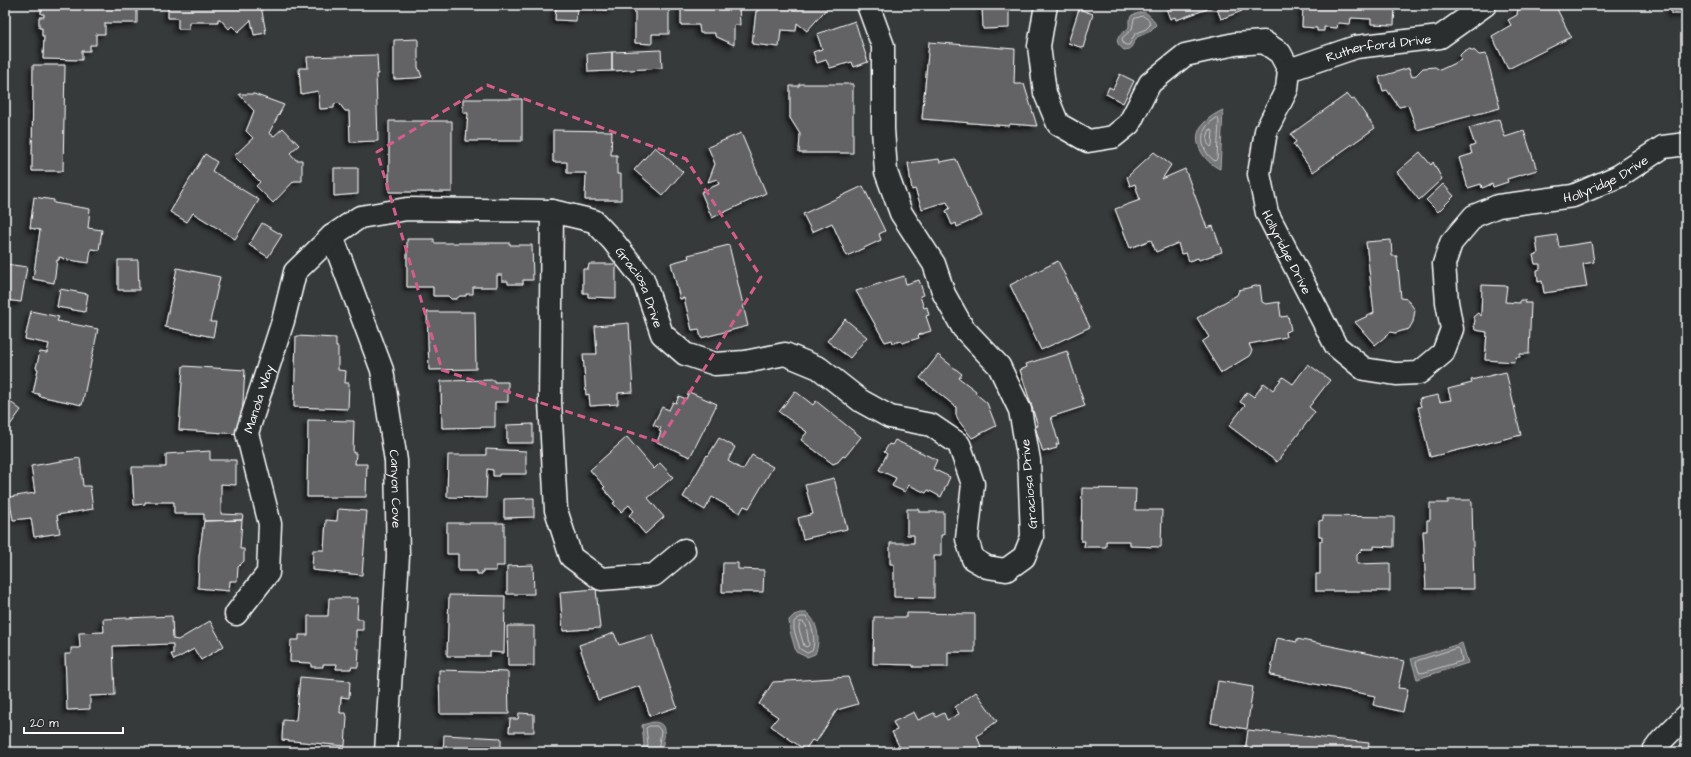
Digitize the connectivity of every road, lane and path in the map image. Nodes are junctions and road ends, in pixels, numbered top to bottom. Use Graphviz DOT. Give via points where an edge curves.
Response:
graph roads {
  1 [pos="868,5"];
  2 [pos="1046,5"];
  3 [pos="1485,5"];
  4 [pos="1289,70"];
  5 [pos="1686,144"];
  6 [pos="552,210"];
  7 [pos="332,236"];
  8 [pos="684,550"];
  9 [pos="236,614"];
  10 [pos="1686,716"];
  11 [pos="386,752"];
  12 [pos="1653,752"];
  1 -- 6 [label="street, Graciosa Drive" via="882,46 882,129 886,172 901,213 934,264 944,294 963,328 999,366 1020,410 1029,460 1032,537 1024,557 1006,570 987,567 973,559 967,539 973,484 959,444 931,425 890,418 861,401 819,368 785,354 745,362 715,364 685,354 662,334 643,279 613,241 594,221"];
  2 -- 4 [label="street" via="1039,46 1045,93 1058,124 1088,141 1113,136 1129,124 1150,83 1185,55 1235,44 1264,42 1280,53"];
  3 -- 4 [label="street, Rutherford Drive" via="1440,37 1356,47"];
  4 -- 5 [label="street, Hollyridge Drive" via="1287,89 1266,131 1259,174 1266,213 1336,346 1364,369 1396,374 1419,373 1443,353 1452,329 1444,264 1451,243 1474,216 1498,206 1573,196 1619,176 1663,148"];
  6 -- 7 [label="street, Graciosa Drive" via="407,209 360,217"];
  6 -- 8 [label="street" via="550,402 556,510 570,557 601,579 654,575"];
  7 -- 9 [label="street, Manola Way" via="295,272 283,321 247,434 270,524 268,573"];
  7 -- 11 [label="street, Canyon Cove" via="382,370 396,461 398,556"];
  10 -- 12 [label="street"];
}
